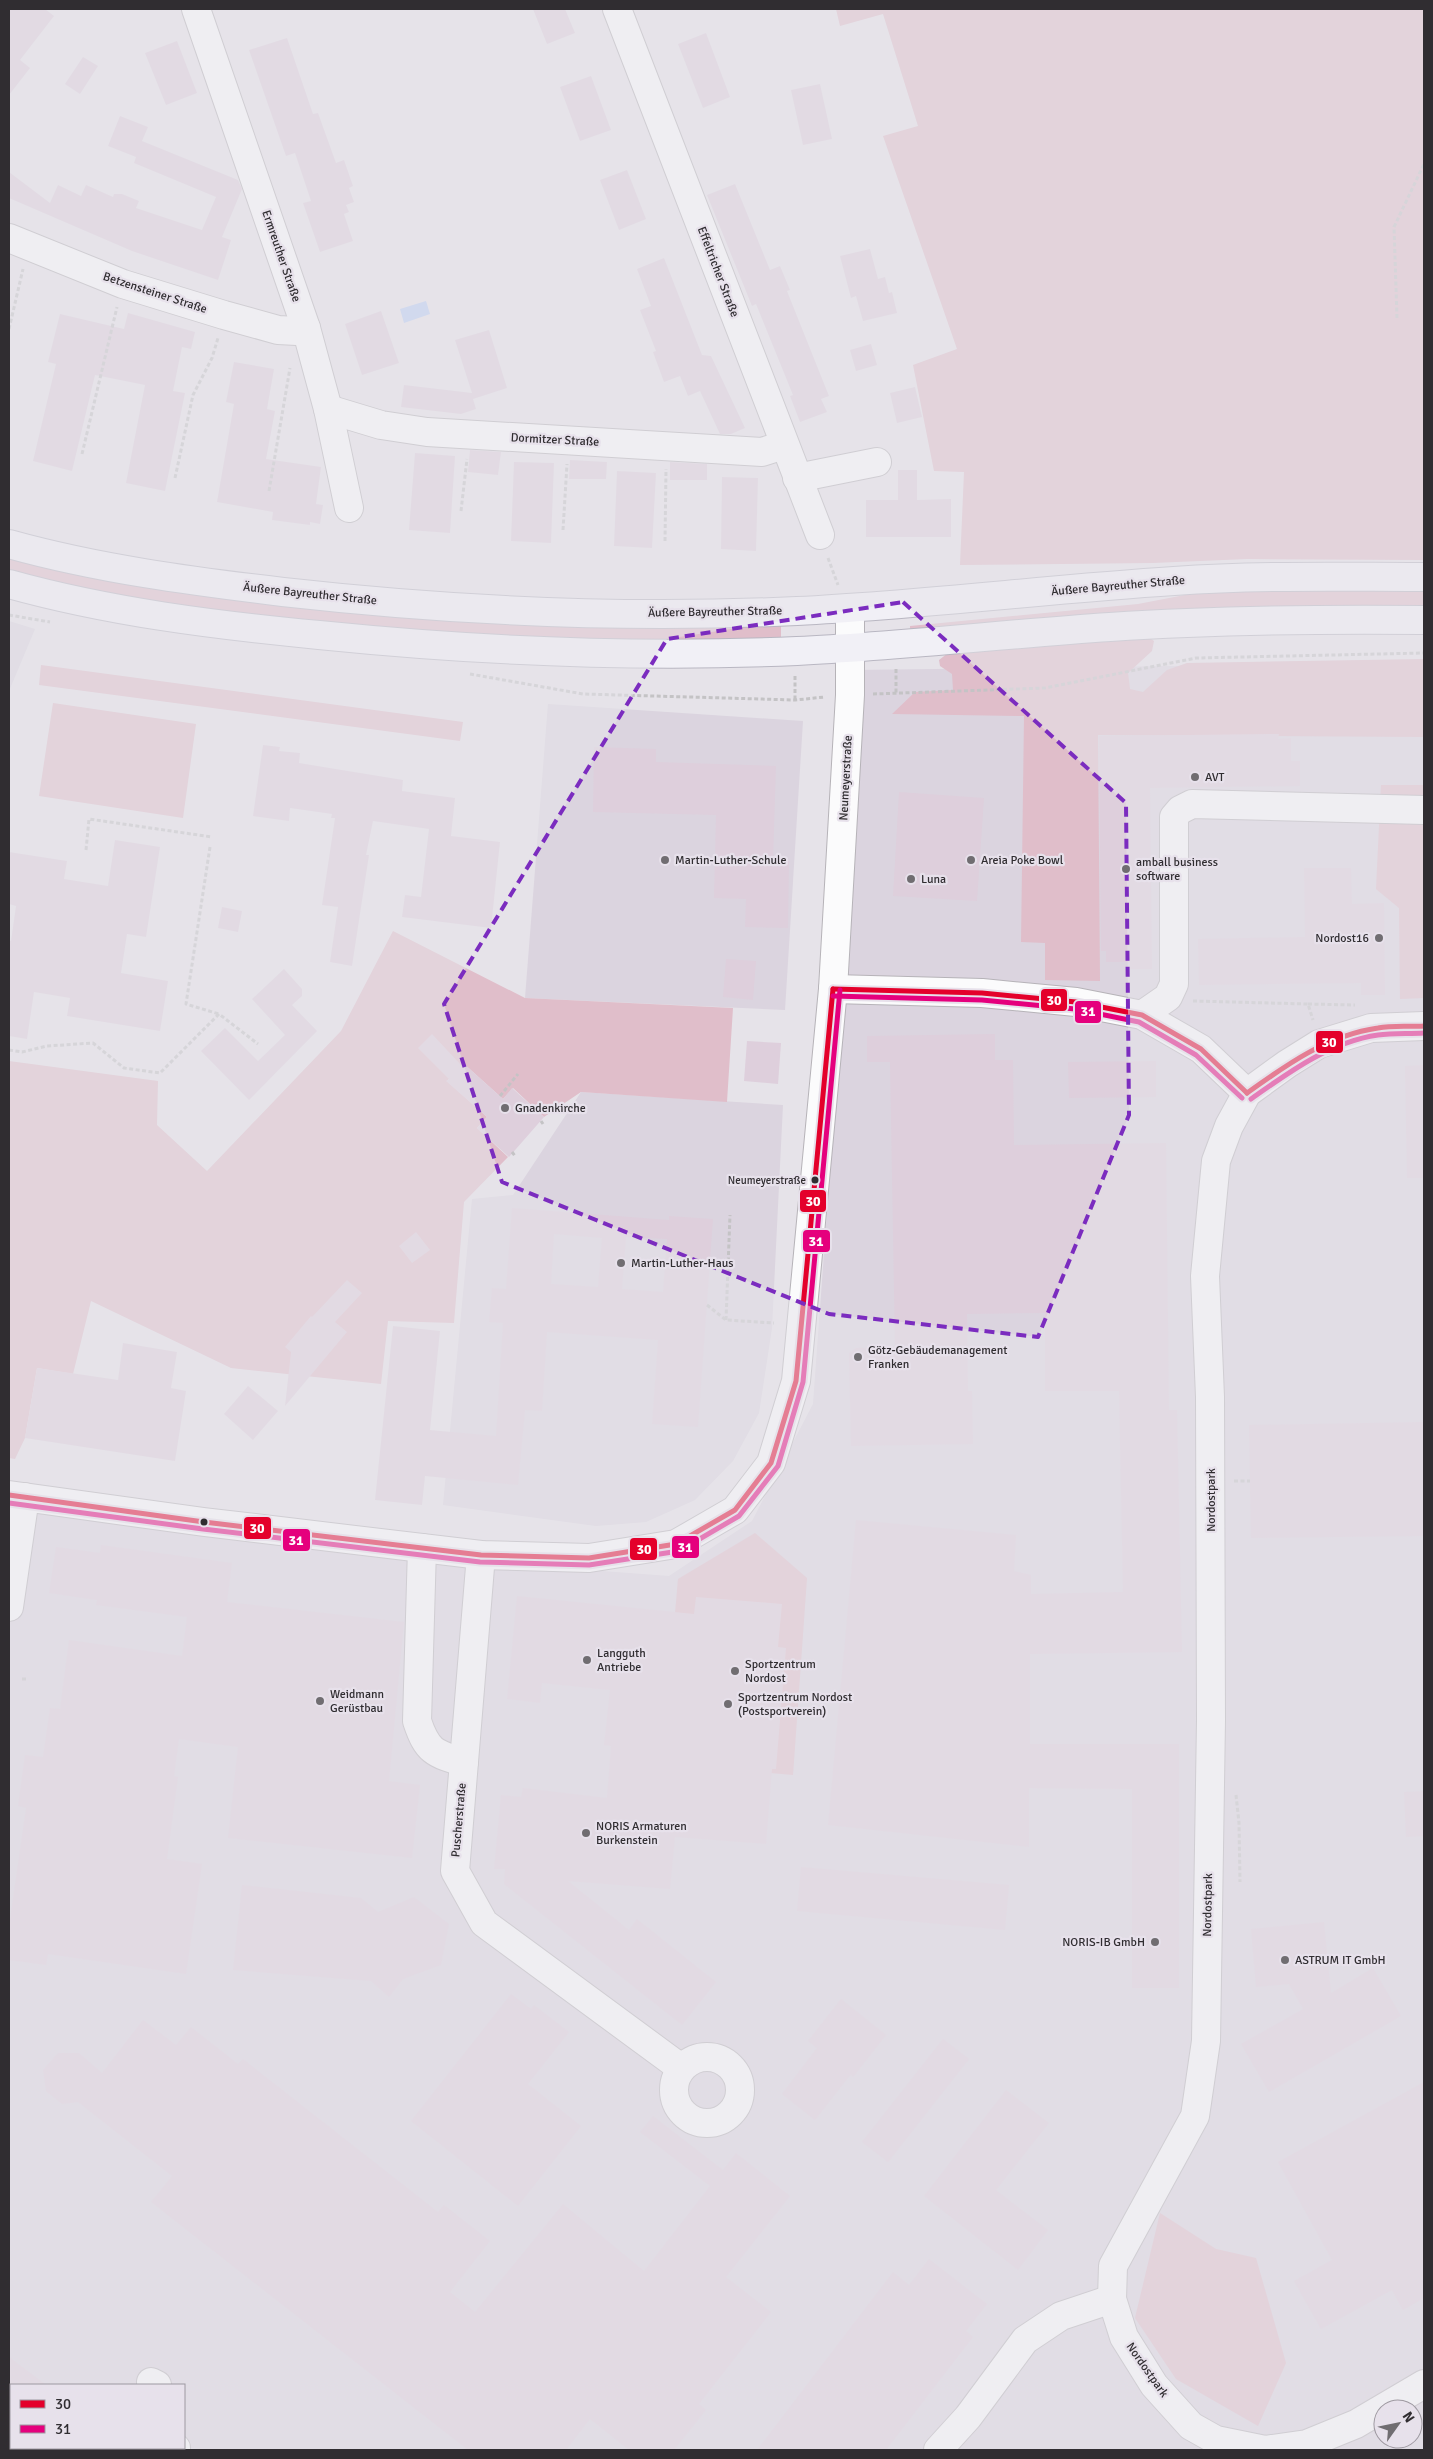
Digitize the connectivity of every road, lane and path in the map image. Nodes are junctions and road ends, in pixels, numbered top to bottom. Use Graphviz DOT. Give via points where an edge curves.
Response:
graph roads {
  1 [pos="196,9"];
  2 [pos="617,9"];
  3 [pos="1424,164"];
  4 [pos="19,242"];
  5 [pos="123,284"];
  6 [pos="224,315"];
  7 [pos="1397,318"];
  8 [pos="9,329"];
  9 [pos="301,329"];
  10 [pos="328,409"];
  11 [pos="469,436"];
  12 [pos="568,441"];
  13 [pos="666,446"];
  14 [pos="784,446"];
  15 [pos="82,454"];
  16 [pos="878,462"];
  17 [pos="175,478"];
  18 [pos="798,478"];
  19 [pos="269,491"];
  20 [pos="349,508"];
  21 [pos="461,511"];
  22 [pos="563,530"];
  23 [pos="820,536"];
  24 [pos="665,541"];
  25 [pos="9,544"];
  26 [pos="1424,577"];
  27 [pos="9,584"];
  28 [pos="845,599"];
  29 [pos="1424,620"];
  30 [pos="851,648"];
  31 [pos="1424,810"];
  32 [pos="212,837"];
  33 [pos="210,847"];
  34 [pos="86,850"];
  35 [pos="833,989"];
  36 [pos="1190,1001"];
  37 [pos="219,1014"];
  38 [pos="1142,1015"];
  39 [pos="1424,1026"];
  40 [pos="258,1044"];
  41 [pos="1320,1044"];
  42 [pos="9,1050"];
  43 [pos="518,1074"];
  44 [pos="1248,1093"];
  45 [pos="500,1096"];
  46 [pos="730,1215"];
  47 [pos="707,1305"];
  48 [pos="726,1320"];
  49 [pos="774,1324"];
  50 [pos="17,1496"];
  51 [pos="422,1548"];
  52 [pos="482,1555"];
  53 [pos="9,1608"];
  54 [pos="464,1762"];
  55 [pos="681,2068"];
  56 [pos="1112,2299"];
  57 [pos="1424,2384"];
  58 [pos="938,2450"];
  1 -- 9 [label="street, Ermreuther Straße"];
  2 -- 14 [label="street, Effeltricher Straße"];
  3 -- 7 [label="path" via="1394,227"];
  4 -- 5 [label="street, Betzensteiner Straße"];
  4 -- 8 [label="path"];
  5 -- 6 [label="street, Betzensteiner Straße"];
  5 -- 15 [label="path"];
  6 -- 9 [label="street, Betzensteiner Straße" via="278,330"];
  6 -- 17 [label="path" via="212,358 193,395"];
  9 -- 10 [label="street, Ermreuther Straße"];
  9 -- 19 [label="path"];
  10 -- 11 [label="street, Dormitzer Straße" via="381,425"];
  10 -- 20 [label="street, Ermreuther Straße"];
  11 -- 12 [label="street, Dormitzer Straße"];
  11 -- 21 [label="path"];
  12 -- 13 [label="street, Dormitzer Straße"];
  12 -- 22 [label="path"];
  13 -- 14 [label="street, Dormitzer Straße" via="762,452"];
  13 -- 24 [label="path"];
  14 -- 18 [label="street, Effeltricher Straße"];
  16 -- 18 [label="street"];
  18 -- 23 [label="street, Effeltricher Straße"];
  23 -- 28 [label="path"];
  25 -- 28 [label="main road, Äußere Bayreuther Straße" via="152,575 373,602 460,608 595,613 760,612"];
  26 -- 28 [label="main road, Äußere Bayreuther Straße" via="1222,578"];
  27 -- 30 [label="main road" via="175,618 283,632 441,646 649,653"];
  28 -- 30 [label="street, Neumeyerstraße"];
  29 -- 30 [label="main road" via="1168,624"];
  30 -- 35 [label="street, Neumeyerstraße" via="841,886"];
  31 -- 38 [label="street" via="1192,804 1180,810 1174,817 1174,984 1168,997"];
  32 -- 34 [label="path" via="89,819"];
  33 -- 37 [label="path" via="186,1004"];
  35 -- 38 [label="street" via="982,993 1076,1002"];
  35 -- 52 [label="street, Neumeyerstraße" via="796,1382 771,1462 735,1510 676,1544 589,1558"];
  36 -- 41 [label="path" via="1308,1004"];
  37 -- 40 [label="path"];
  37 -- 42 [label="path" via="160,1073 124,1068 93,1043 47,1046 22,1052"];
  38 -- 44 [label="street" via="1201,1049"];
  39 -- 41 [label="street, Nordostpark" via="1371,1028"];
  41 -- 44 [label="street, Nordostpark"];
  43 -- 45 [label="path"];
  44 -- 56 [label="street, Nordostpark" via="1229,1126 1216,1161 1206,1276 1210,1397 1211,1681 1206,2041 1195,2116 1113,2266"];
  46 -- 48 [label="path"];
  47 -- 48 [label="path"];
  48 -- 49 [label="path"];
  50 -- 51 [label="street, Neumeyerstraße"];
  50 -- 53 [label="street"];
  51 -- 52 [label="street, Neumeyerstraße"];
  51 -- 54 [label="street" via="416,1721 424,1742 441,1756"];
  52 -- 54 [label="street, Puscherstraße"];
  54 -- 55 [label="street, Puscherstraße" via="455,1871 484,1923"];
  56 -- 57 [label="street, Nordostpark" via="1124,2337 1154,2385 1191,2426 1216,2440 1265,2450 1306,2444 1356,2424"];
  56 -- 58 [label="street" via="1062,2316 1025,2340 968,2417"];
}
